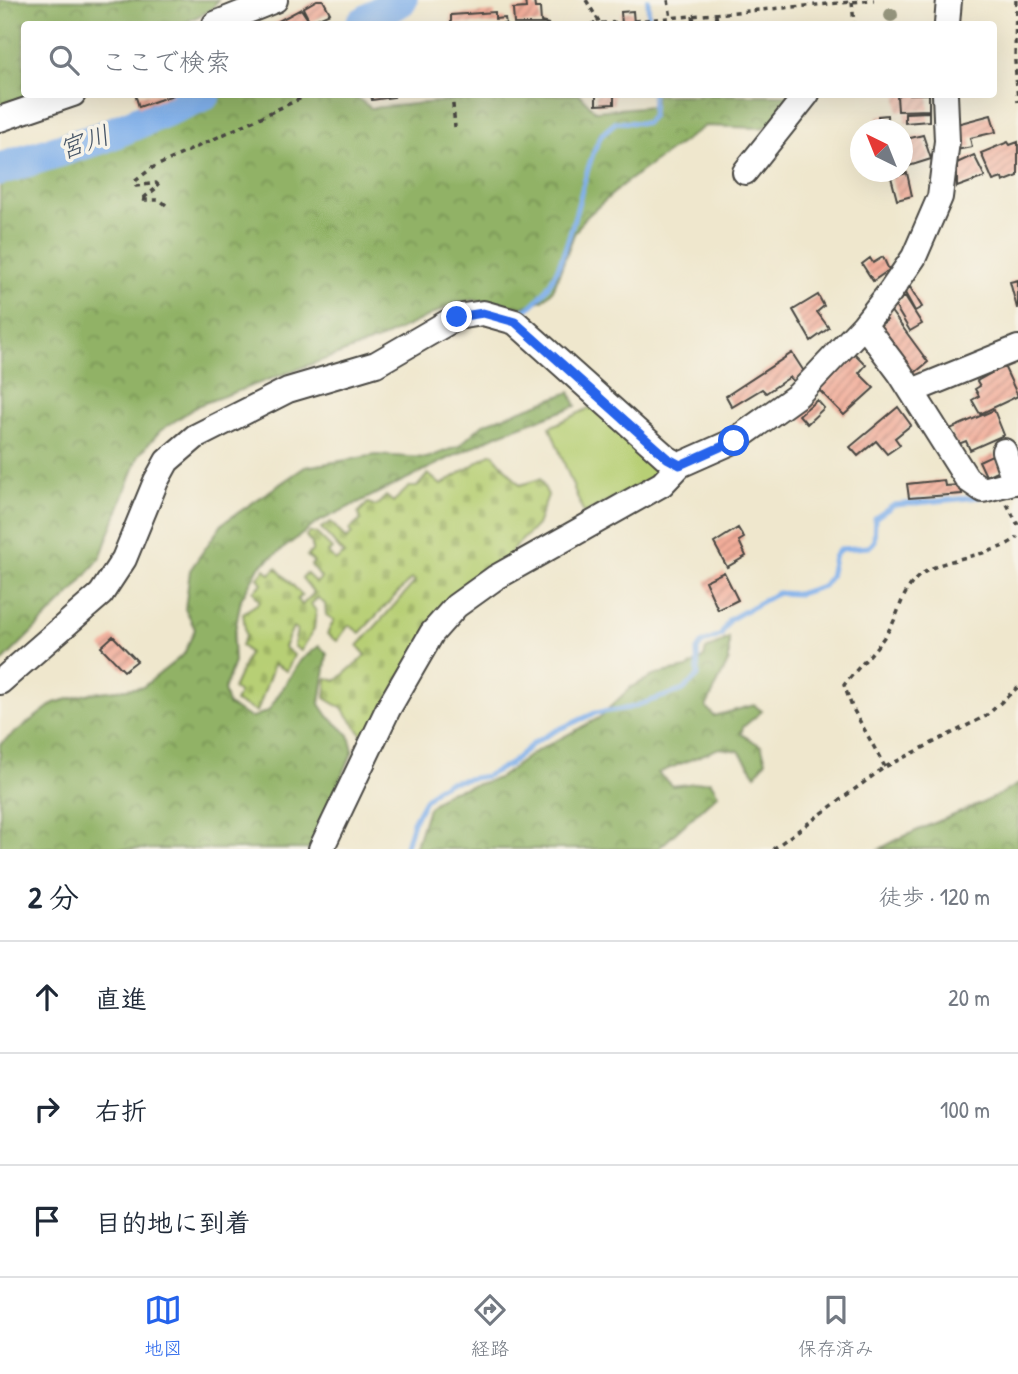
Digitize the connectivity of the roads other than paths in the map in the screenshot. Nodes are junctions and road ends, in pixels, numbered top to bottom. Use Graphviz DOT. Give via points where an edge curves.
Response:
graph roads {
  1 [pos="275,0"];
  2 [pos="948,0"];
  3 [pos="229,13"];
  4 [pos="947,21"];
  5 [pos="61,98"];
  6 [pos="804,98"];
  7 [pos="946,98"];
  8 [pos="0,119"];
  9 [pos="745,173"];
  10 [pos="864,325"];
  11 [pos="1018,348"];
  12 [pos="912,391"];
  13 [pos="1004,451"];
  14 [pos="680,465"];
  15 [pos="1013,489"];
  16 [pos="0,682"];
  17 [pos="321,849"];
  1 -- 3 [label="street"];
  2 -- 4 [label="street"];
  5 -- 8 [label="street"];
  6 -- 9 [label="street"];
  7 -- 10 [label="street" via="947,141 940,197 914,257"];
  10 -- 12 [label="street"];
  10 -- 14 [label="street" via="776,413 734,441"];
  11 -- 12 [label="street"];
  12 -- 15 [label="street" via="968,479 983,490"];
  13 -- 15 [label="street"];
  14 -- 16 [label="street" via="515,322 483,313 457,317 376,364 289,390 178,449 156,481 114,578"];
  14 -- 17 [label="street" via="662,484 495,578 456,606 432,633 388,709"];
}
